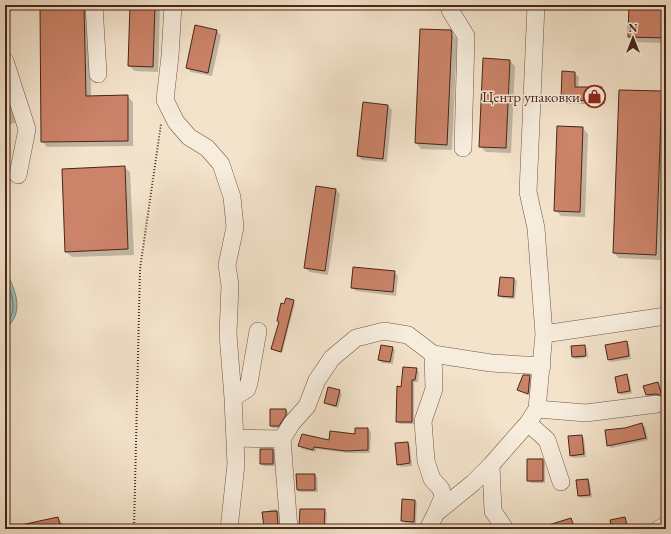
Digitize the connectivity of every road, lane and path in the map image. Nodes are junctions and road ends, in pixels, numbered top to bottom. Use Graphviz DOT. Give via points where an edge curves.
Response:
graph roads {
  1 [pos="94,5"];
  2 [pos="173,5"];
  3 [pos="450,5"];
  4 [pos="536,5"];
  5 [pos="5,61"];
  6 [pos="98,74"];
  7 [pos="161,123"];
  8 [pos="463,148"];
  9 [pos="18,175"];
  10 [pos="666,316"];
  11 [pos="258,331"];
  12 [pos="544,334"];
  13 [pos="433,354"];
  14 [pos="542,366"];
  15 [pos="233,398"];
  16 [pos="657,404"];
  17 [pos="532,416"];
  18 [pos="235,438"];
  19 [pos="282,439"];
  20 [pos="491,465"];
  21 [pos="561,482"];
  22 [pos="436,513"];
  23 [pos="666,525"];
  24 [pos="134,529"];
  25 [pos="229,529"];
  26 [pos="289,529"];
  27 [pos="428,529"];
  28 [pos="505,529"];
  29 [pos="659,529"];
  1 -- 6 [label="lane"];
  2 -- 15 [label="lane" via="165,100 176,122 189,137 207,148 221,164 232,197 235,227 227,265 230,285 228,334"];
  3 -- 8 [label="lane" via="450,10 466,36"];
  4 -- 12 [label="lane" via="528,192 536,228"];
  5 -- 9 [label="lane" via="27,129"];
  7 -- 24 [label="path" via="140,269"];
  10 -- 12 [label="lane"];
  11 -- 15 [label="lane" via="249,383 247,388"];
  12 -- 14 [label="lane"];
  13 -- 14 [label="lane" via="491,363"];
  13 -- 19 [label="lane" via="408,335 384,331 356,338 332,358 317,380 307,406"];
  13 -- 22 [label="lane" via="434,388 423,421 426,461 432,479 442,489 443,497"];
  14 -- 17 [label="lane"];
  15 -- 18 [label="lane"];
  16 -- 17 [label="lane" via="586,413"];
  17 -- 20 [label="lane"];
  17 -- 21 [label="lane" via="547,440"];
  18 -- 19 [label="lane"];
  18 -- 25 [label="lane" via="236,464"];
  19 -- 26 [label="lane"];
  20 -- 22 [label="lane"];
  20 -- 28 [label="lane" via="493,511"];
  22 -- 27 [label="lane"];
  23 -- 29 [label="lane"];
}
